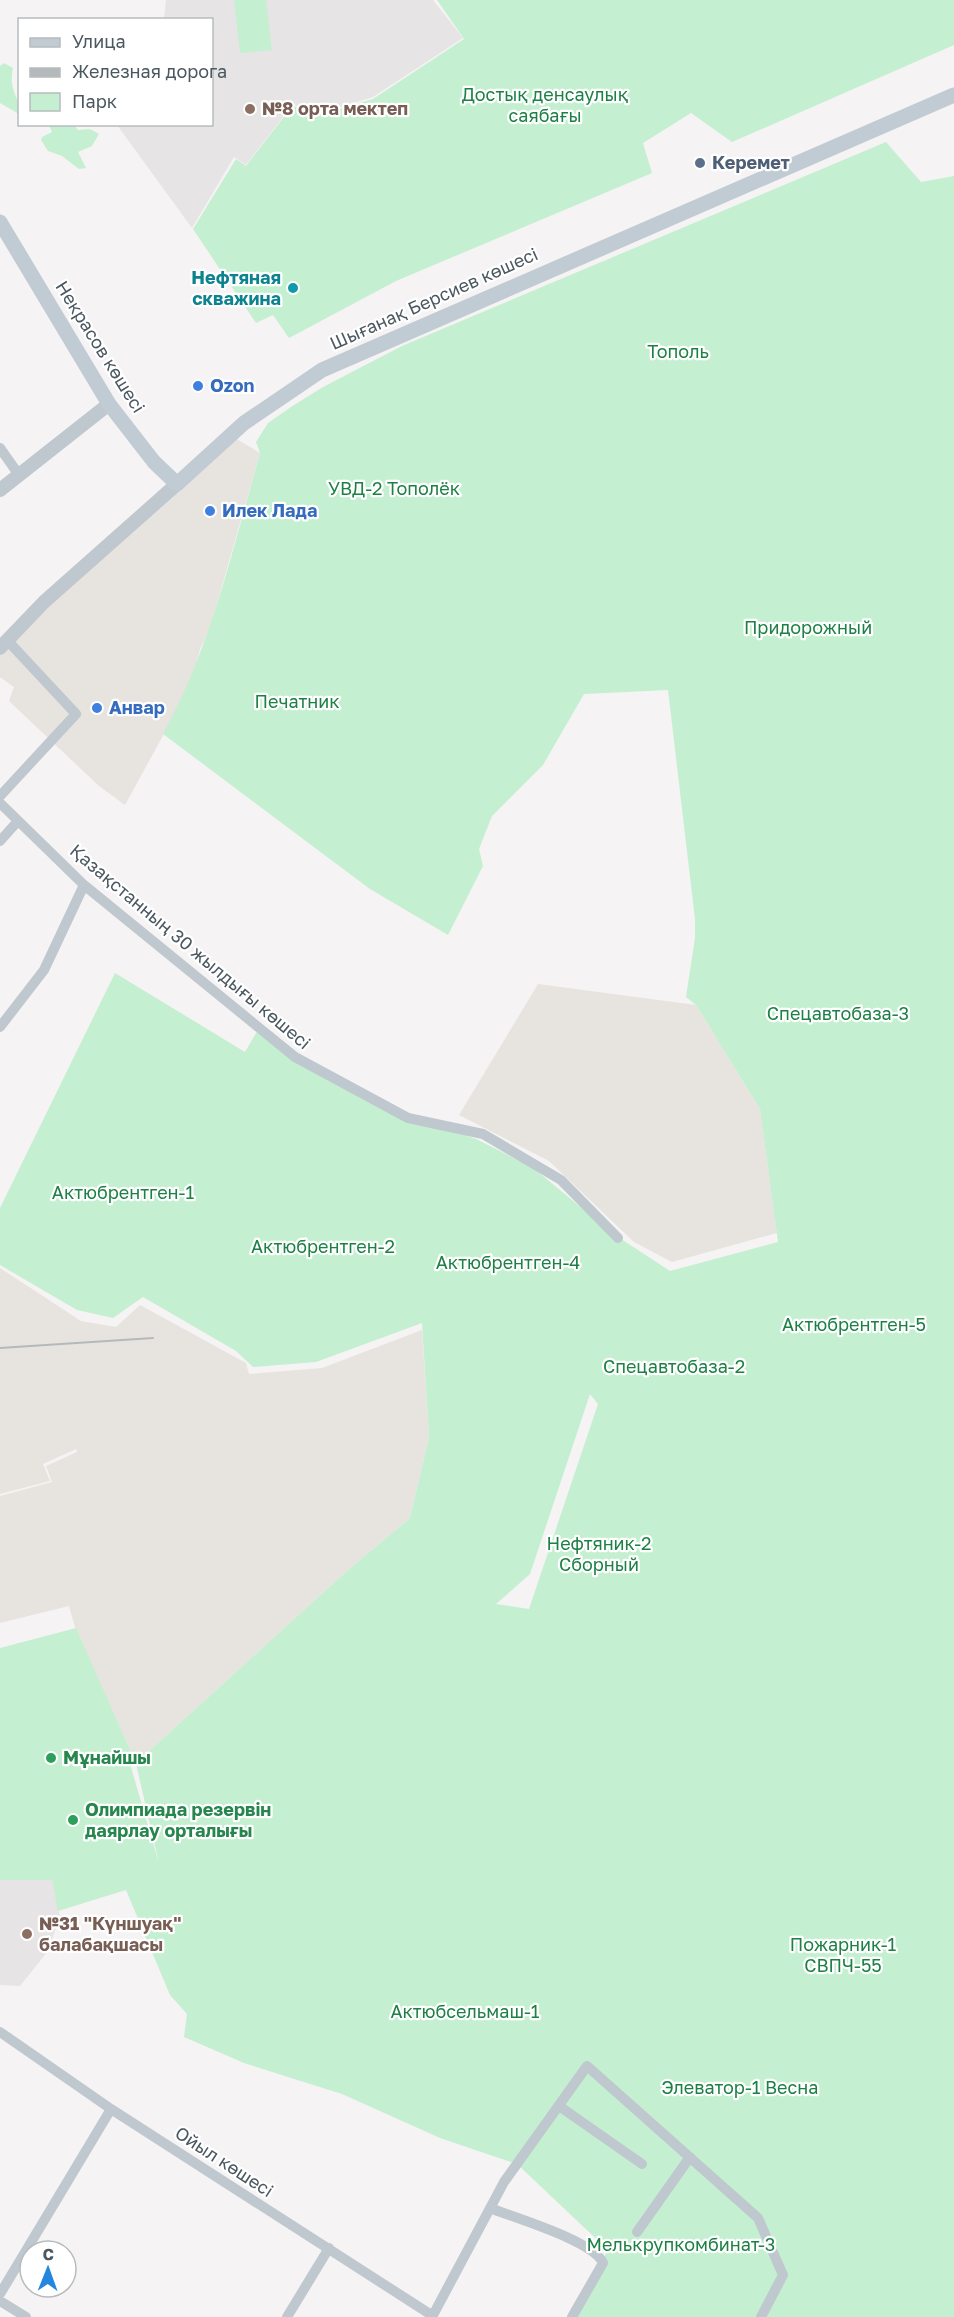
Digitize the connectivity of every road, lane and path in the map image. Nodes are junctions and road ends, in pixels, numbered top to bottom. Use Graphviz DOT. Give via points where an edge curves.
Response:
graph roads {
  1 [pos="954,95"];
  2 [pos="0,222"];
  3 [pos="109,404"];
  4 [pos="0,448"];
  5 [pos="19,475"];
  6 [pos="177,484"];
  7 [pos="0,490"];
  8 [pos="3,644"];
  9 [pos="0,796"];
  10 [pos="0,802"];
  11 [pos="18,821"];
  12 [pos="0,841"];
  13 [pos="84,885"];
  14 [pos="0,1027"];
  15 [pos="618,1238"];
  16 [pos="0,2032"];
  17 [pos="559,2106"];
  18 [pos="111,2109"];
  19 [pos="690,2157"];
  20 [pos="642,2164"];
  21 [pos="490,2208"];
  22 [pos="637,2232"];
  23 [pos="329,2248"];
  24 [pos="0,2294"];
  25 [pos="0,2301"];
  26 [pos="26,2317"];
  27 [pos="287,2317"];
  28 [pos="433,2317"];
  29 [pos="572,2317"];
  30 [pos="761,2317"];
  1 -- 6 [label="main road, Шығанақ Берсиев көшесі" via="322,370 252,417"];
  2 -- 3 [label="main road, Некрасов көшесі"];
  3 -- 5 [label="street"];
  3 -- 6 [label="main road, Некрасов көшесі" via="154,462"];
  4 -- 5 [label="street"];
  5 -- 7 [label="street"];
  6 -- 8 [label="street, Шығанақ Берсиев көшесі" via="44,602"];
  8 -- 9 [label="street" via="76,714"];
  10 -- 11 [label="street, Қазақстанның 30 жылдығы көшесі"];
  11 -- 12 [label="street"];
  11 -- 13 [label="street, Қазақстанның 30 жылдығы көшесі"];
  13 -- 14 [label="street" via="44,970"];
  13 -- 15 [label="street, Қазақстанның 30 жылдығы көшесі" via="295,1057 408,1118 483,1134 561,1180"];
  16 -- 18 [label="street, Ойыл көшесі"];
  17 -- 19 [label="street" via="587,2066"];
  17 -- 20 [label="street"];
  17 -- 21 [label="street"];
  18 -- 23 [label="street, Ойыл көшесі"];
  18 -- 24 [label="street"];
  19 -- 22 [label="street"];
  19 -- 30 [label="street" via="758,2217 783,2275"];
  21 -- 28 [label="street"];
  21 -- 29 [label="street" via="583,2243 601,2257 599,2275"];
  23 -- 27 [label="street"];
  23 -- 28 [label="street, Ойыл көшесі"];
  25 -- 26 [label="street"];
}
